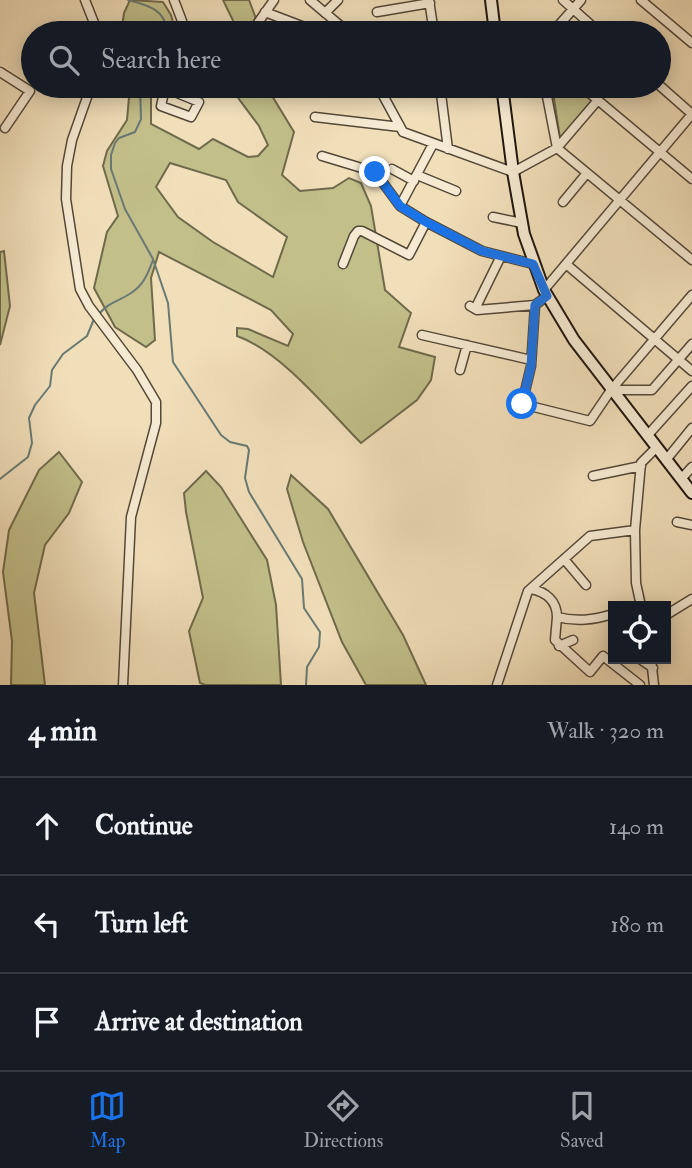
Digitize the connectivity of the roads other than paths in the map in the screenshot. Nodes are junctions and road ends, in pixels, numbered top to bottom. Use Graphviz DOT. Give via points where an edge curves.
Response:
graph roads {
  1 [pos="85,0"];
  2 [pos="174,0"];
  3 [pos="274,0"];
  4 [pos="310,0"];
  5 [pos="338,0"];
  6 [pos="491,0"];
  7 [pos="563,0"];
  8 [pos="580,0"];
  9 [pos="641,0"];
  10 [pos="429,2"];
  11 [pos="573,9"];
  12 [pos="265,12"];
  13 [pos="377,12"];
  14 [pos="325,13"];
  15 [pos="93,21"];
  16 [pos="182,21"];
  17 [pos="259,21"];
  18 [pos="289,21"];
  19 [pos="335,21"];
  20 [pos="432,21"];
  21 [pos="494,21"];
  22 [pos="562,21"];
  23 [pos="586,21"];
  24 [pos="666,21"];
  25 [pos="671,25"];
  26 [pos="692,43"];
  27 [pos="0,72"];
  28 [pos="21,85"];
  29 [pos="671,96"];
  30 [pos="25,98"];
  31 [pos="87,98"];
  32 [pos="163,98"];
  33 [pos="190,98"];
  34 [pos="384,98"];
  35 [pos="442,98"];
  36 [pos="504,98"];
  37 [pos="547,98"];
  38 [pos="596,98"];
  39 [pos="598,100"];
  40 [pos="315,117"];
  41 [pos="400,127"];
  42 [pos="5,128"];
  43 [pos="433,144"];
  44 [pos="557,148"];
  45 [pos="448,149"];
  46 [pos="660,152"];
  47 [pos="322,156"];
  48 [pos="392,169"];
  49 [pos="513,172"];
  50 [pos="587,173"];
  51 [pos="415,178"];
  52 [pos="692,179"];
  53 [pos="456,191"];
  54 [pos="620,200"];
  55 [pos="563,202"];
  56 [pos="400,206"];
  57 [pos="493,217"];
  58 [pos="426,222"];
  59 [pos="522,223"];
  60 [pos="501,256"];
  61 [pos="692,260"];
  62 [pos="343,264"];
  63 [pos="533,264"];
  64 [pos="566,264"];
  65 [pos="545,293"];
  66 [pos="691,298"];
  67 [pos="535,305"];
  68 [pos="422,335"];
  69 [pos="653,338"];
  70 [pos="692,344"];
  71 [pos="467,345"];
  72 [pos="531,360"];
  73 [pos="678,360"];
  74 [pos="460,370"];
  75 [pos="692,372"];
  76 [pos="692,386"];
  77 [pos="611,390"];
  78 [pos="692,428"];
  79 [pos="647,436"];
  80 [pos="656,448"];
  81 [pos="666,460"];
  82 [pos="641,466"];
  83 [pos="692,467"];
  84 [pos="593,476"];
  85 [pos="681,479"];
  86 [pos="692,492"];
  87 [pos="677,522"];
  88 [pos="692,524"];
  89 [pos="635,530"];
  90 [pos="564,559"];
  91 [pos="586,584"];
  92 [pos="531,589"];
  93 [pos="692,599"];
  94 [pos="638,601"];
  95 [pos="671,612"];
  96 [pos="608,616"];
  97 [pos="557,617"];
  98 [pos="573,640"];
  99 [pos="559,646"];
  100 [pos="647,664"];
  101 [pos="652,664"];
  102 [pos="653,668"];
  103 [pos="123,685"];
  104 [pos="497,685"];
  105 [pos="640,685"];
  106 [pos="654,685"];
  1 -- 15 [label="street"];
  2 -- 16 [label="street"];
  3 -- 12 [label="street"];
  4 -- 14 [label="street"];
  5 -- 14 [label="street"];
  6 -- 21 [label="street"];
  7 -- 11 [label="street"];
  8 -- 11 [label="street"];
  9 -- 24 [label="street"];
  10 -- 13 [label="street"];
  10 -- 20 [label="street"];
  11 -- 22 [label="street"];
  11 -- 23 [label="street"];
  12 -- 17 [label="street"];
  12 -- 18 [label="street"];
  14 -- 19 [label="street"];
  25 -- 26 [label="street"];
  27 -- 28 [label="street"];
  29 -- 46 [label="street" via="692,114"];
  30 -- 42 [label="street"];
  31 -- 103 [label="street" via="66,166 66,199 80,289 137,370 157,408 131,517"];
  32 -- 33 [label="street" via="161,106 191,117 199,102"];
  34 -- 41 [label="street"];
  35 -- 45 [label="street"];
  36 -- 49 [label="street"];
  37 -- 44 [label="street"];
  38 -- 39 [label="street"];
  39 -- 44 [label="street"];
  39 -- 46 [label="street"];
  40 -- 41 [label="street"];
  41 -- 43 [label="street"];
  43 -- 45 [label="street"];
  43 -- 51 [label="street"];
  44 -- 49 [label="street"];
  44 -- 50 [label="street"];
  45 -- 49 [label="street"];
  46 -- 52 [label="street"];
  46 -- 54 [label="street"];
  47 -- 56 [label="street" via="375,172"];
  48 -- 51 [label="street"];
  49 -- 59 [label="street"];
  50 -- 54 [label="street"];
  50 -- 55 [label="street"];
  51 -- 53 [label="street"];
  51 -- 56 [label="street"];
  54 -- 61 [label="street"];
  54 -- 64 [label="street"];
  56 -- 58 [label="street"];
  57 -- 59 [label="street"];
  58 -- 60 [label="street"];
  58 -- 62 [label="street" via="409,255 358,231"];
  59 -- 63 [label="street"];
  60 -- 63 [label="street"];
  60 -- 67 [label="street" via="472,308"];
  63 -- 65 [label="street"];
  64 -- 65 [label="street"];
  64 -- 69 [label="street"];
  65 -- 67 [label="street"];
  65 -- 77 [label="street"];
  66 -- 69 [label="street"];
  67 -- 72 [label="street"];
  68 -- 71 [label="street"];
  69 -- 73 [label="street"];
  69 -- 77 [label="street"];
  70 -- 73 [label="street"];
  71 -- 72 [label="street"];
  71 -- 74 [label="street"];
  72 -- 77 [label="street" via="522,404 590,421"];
  73 -- 75 [label="street"];
  73 -- 77 [label="street" via="652,390"];
  76 -- 79 [label="street"];
  77 -- 79 [label="street"];
  78 -- 81 [label="street"];
  79 -- 80 [label="street"];
  80 -- 81 [label="street"];
  80 -- 82 [label="street"];
  81 -- 85 [label="street"];
  82 -- 84 [label="street"];
  82 -- 89 [label="street"];
  83 -- 85 [label="street"];
  85 -- 86 [label="street"];
  87 -- 88 [label="street"];
  89 -- 90 [label="street" via="590,536"];
  89 -- 94 [label="street"];
  90 -- 91 [label="street"];
  90 -- 92 [label="street"];
  92 -- 97 [label="street" via="551,598"];
  92 -- 104 [label="street"];
  93 -- 95 [label="street"];
  96 -- 97 [label="street" via="576,621"];
  97 -- 99 [label="street" via="554,635"];
  98 -- 99 [label="street"];
  99 -- 105 [label="street" via="590,672 603,656"];
  100 -- 102 [label="street"];
  101 -- 102 [label="street"];
  102 -- 106 [label="street"];
}
